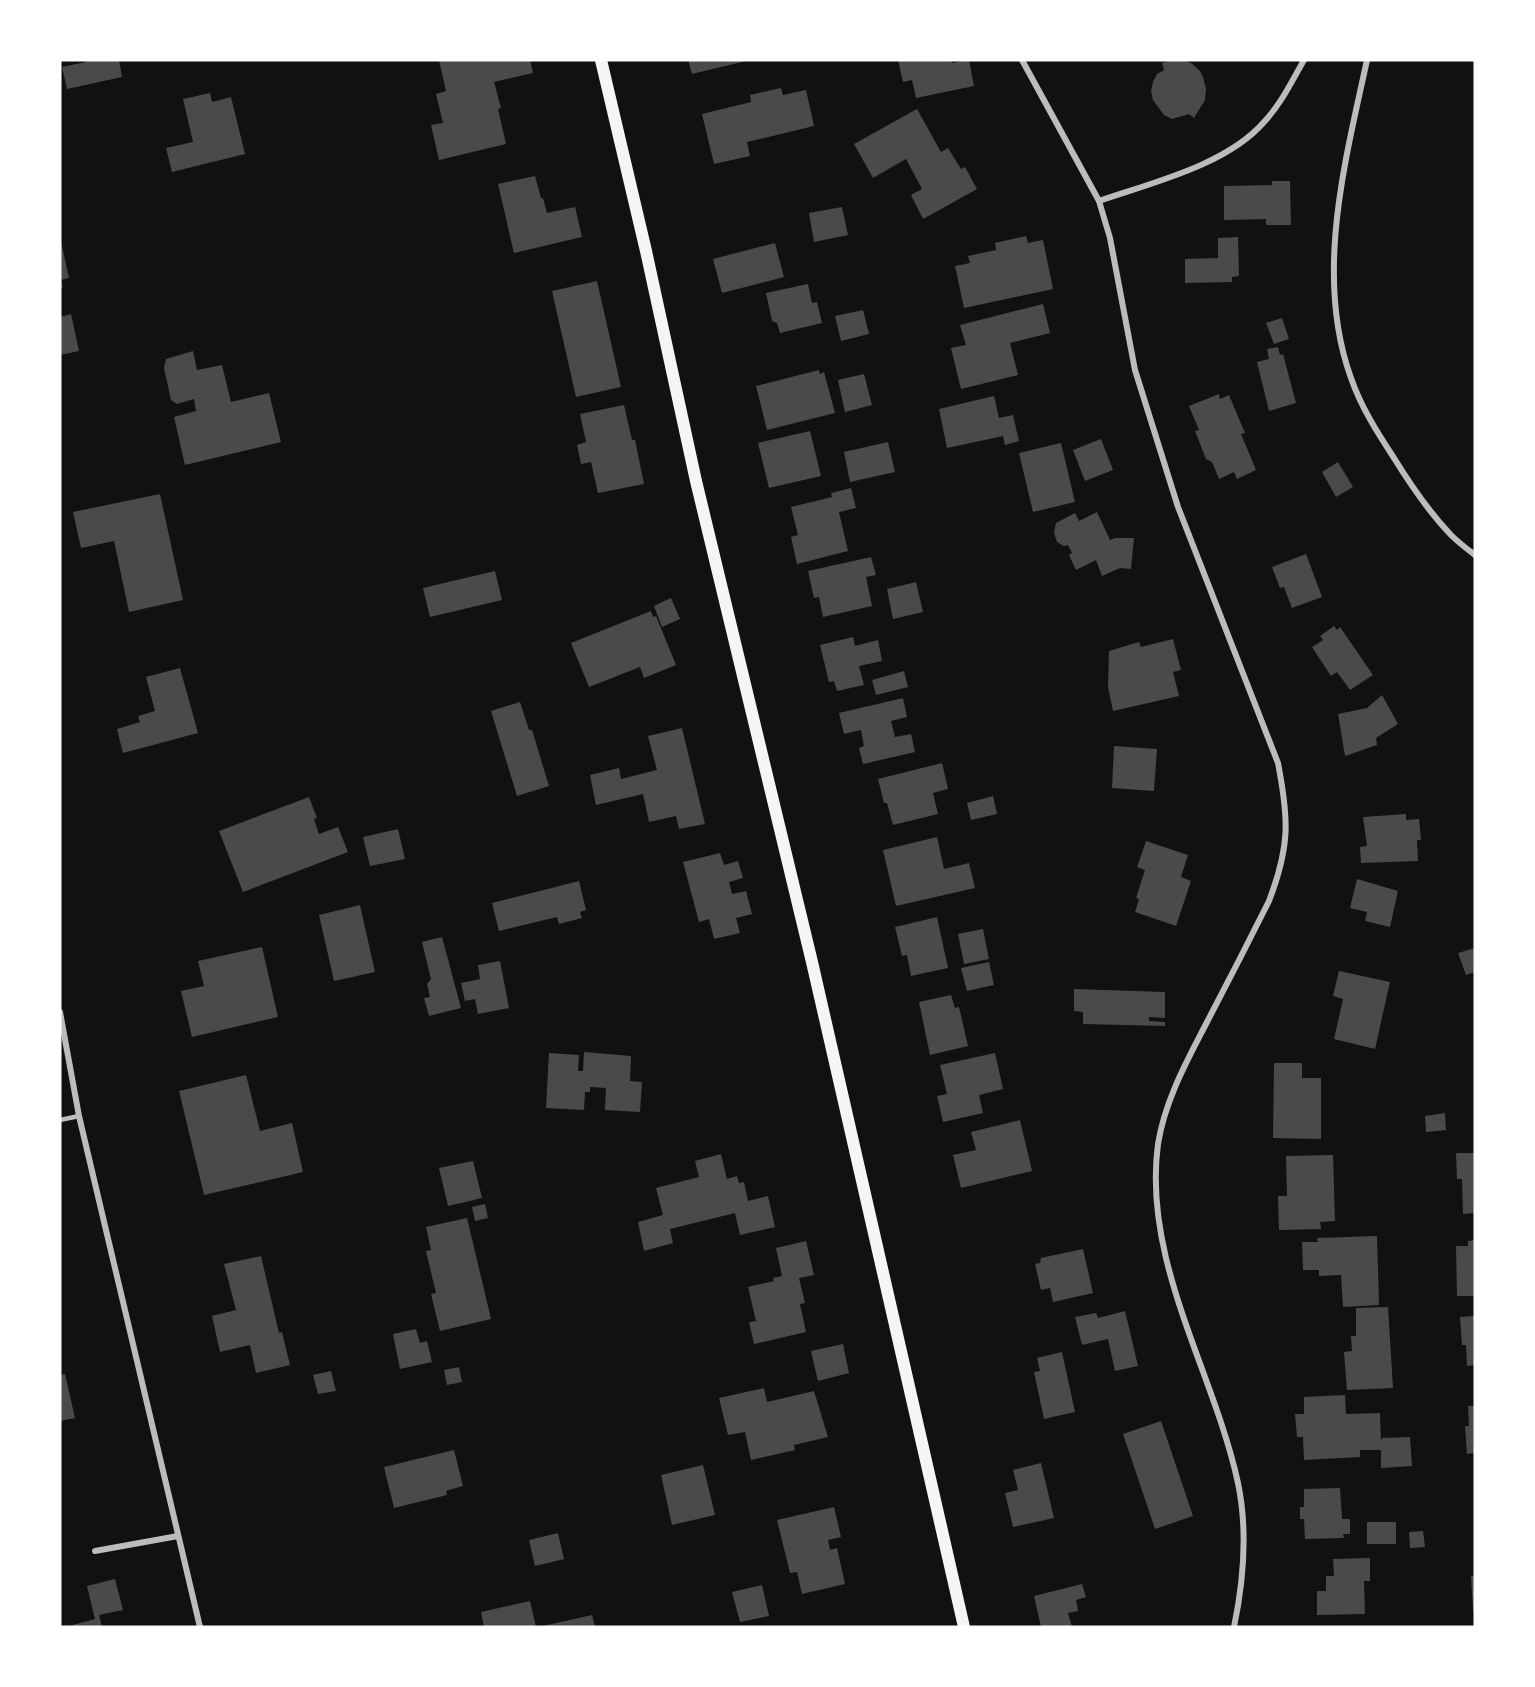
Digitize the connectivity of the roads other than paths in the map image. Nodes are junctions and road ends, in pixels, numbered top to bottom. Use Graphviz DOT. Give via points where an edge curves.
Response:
graph roads {
  1 [pos="601,60"];
  2 [pos="1022,60"];
  3 [pos="1304,60"];
  4 [pos="1367,60"];
  5 [pos="1099,201"];
  6 [pos="1475,555"];
  7 [pos="60,1012"];
  8 [pos="79,1116"];
  9 [pos="60,1120"];
  10 [pos="178,1536"];
  11 [pos="95,1551"];
  12 [pos="200,1627"];
  13 [pos="964,1627"];
  14 [pos="1234,1627"];
  1 -- 13 [label="main road"];
  2 -- 5 [label="street"];
  3 -- 5 [label="street" via="1264,122 1222,155"];
  4 -- 6 [label="street" via="1335,225 1333,268 1339,332 1350,377 1369,419 1409,482 1451,536"];
  5 -- 14 [label="street" via="1139,382 1179,507 1278,763 1286,805 1286,845 1279,875 1166,1110 1155,1177 1160,1229 1176,1294 1238,1485 1245,1535 1242,1586"];
  7 -- 8 [label="street"];
  8 -- 9 [label="lane"];
  8 -- 10 [label="street"];
  10 -- 11 [label="street"];
  10 -- 12 [label="street"];
}
